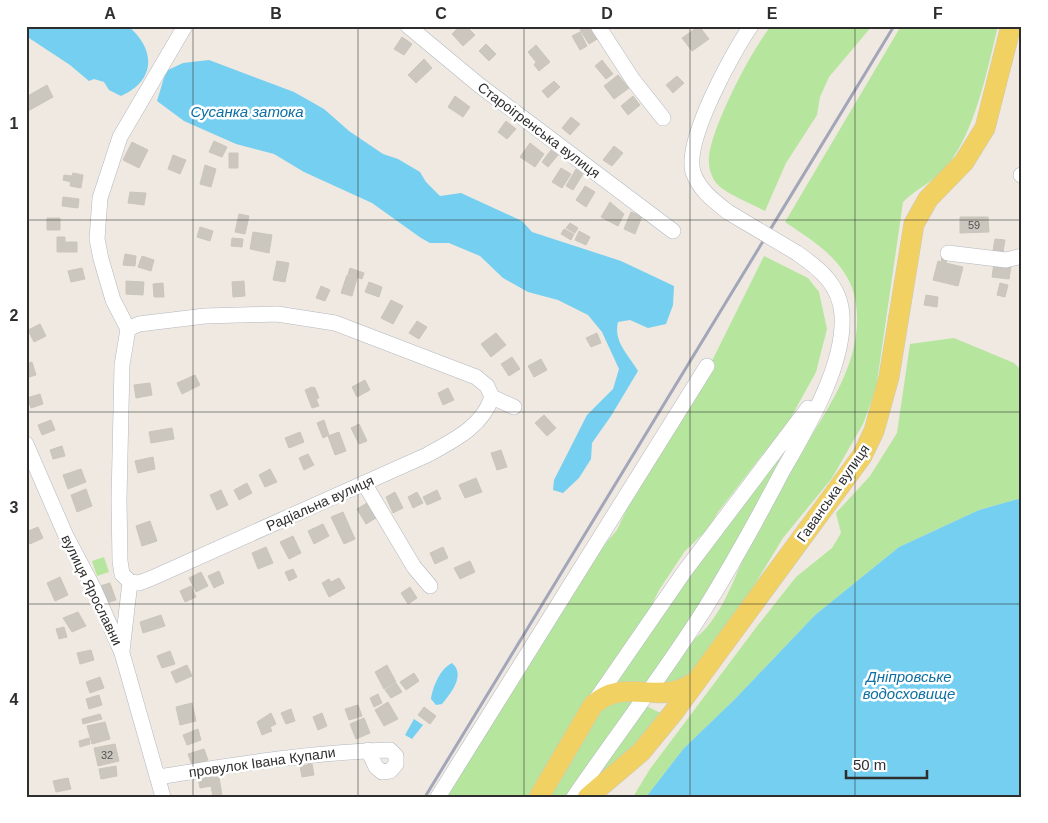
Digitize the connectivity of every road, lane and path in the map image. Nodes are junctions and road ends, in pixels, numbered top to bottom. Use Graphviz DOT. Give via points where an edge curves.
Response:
graph roads {
  1 [pos="186,26"];
  2 [pos="408,26"];
  3 [pos="598,26"];
  4 [pos="1011,26"];
  5 [pos="748,28"];
  6 [pos="663,118"];
  7 [pos="673,231"];
  8 [pos="948,254"];
  9 [pos="1022,256"];
  10 [pos="128,329"];
  11 [pos="707,366"];
  12 [pos="826,386"];
  13 [pos="492,397"];
  14 [pos="514,407"];
  15 [pos="26,444"];
  16 [pos="364,483"];
  17 [pos="130,582"];
  18 [pos="430,586"];
  19 [pos="122,653"];
  20 [pos="697,680"];
  21 [pos="647,693"];
  22 [pos="593,705"];
  23 [pos="368,750"];
  24 [pos="157,777"];
  25 [pos="163,797"];
  26 [pos="438,797"];
  27 [pos="539,797"];
  28 [pos="574,797"];
  29 [pos="588,797"];
  1 -- 10 [label="street" via="120,137 100,198 97,239 101,259 113,300"];
  2 -- 7 [label="street, Староігренська вулиця" via="479,85"];
  3 -- 6 [label="street" via="633,80"];
  4 -- 20 [label="main road, Гаванська вулиця" via="985,128 964,162 928,199 914,224 890,378 874,431 862,456"];
  5 -- 12 [label="street, bridge" via="699,126 692,152 693,170 698,183 712,199 797,253 827,277 835,289 842,321 839,348"];
  8 -- 9 [label="street" via="1006,260"];
  10 -- 13 [label="street" via="139,324 205,316 268,314 334,323 476,378 487,386"];
  10 -- 17 [label="street" via="122,365 119,508 121,568"];
  11 -- 26 [label="street"];
  12 -- 21 [label="street" via="722,582"];
  12 -- 22 [label="street" via="684,572"];
  13 -- 14 [label="street"];
  13 -- 16 [label="street, Радіальна вулиця" via="488,411 480,421 455,439"];
  15 -- 19 [label="street, вулиця Ярославни"];
  16 -- 17 [label="street, Радіальна вулиця" via="152,578 139,583"];
  16 -- 18 [label="street" via="414,567"];
  17 -- 19 [label="street"];
  19 -- 24 [label="street, вулиця Ярославни"];
  20 -- 21 [label="main road" via="673,693"];
  20 -- 29 [label="main road, Гаванська вулиця" via="640,752"];
  21 -- 22 [label="main road" via="618,691"];
  21 -- 28 [label="street"];
  22 -- 27 [label="main road"];
  23 -- 24 [label="street, провулок Івана Купали" via="302,755"];
  24 -- 25 [label="street, вулиця Ярославни"];
}
